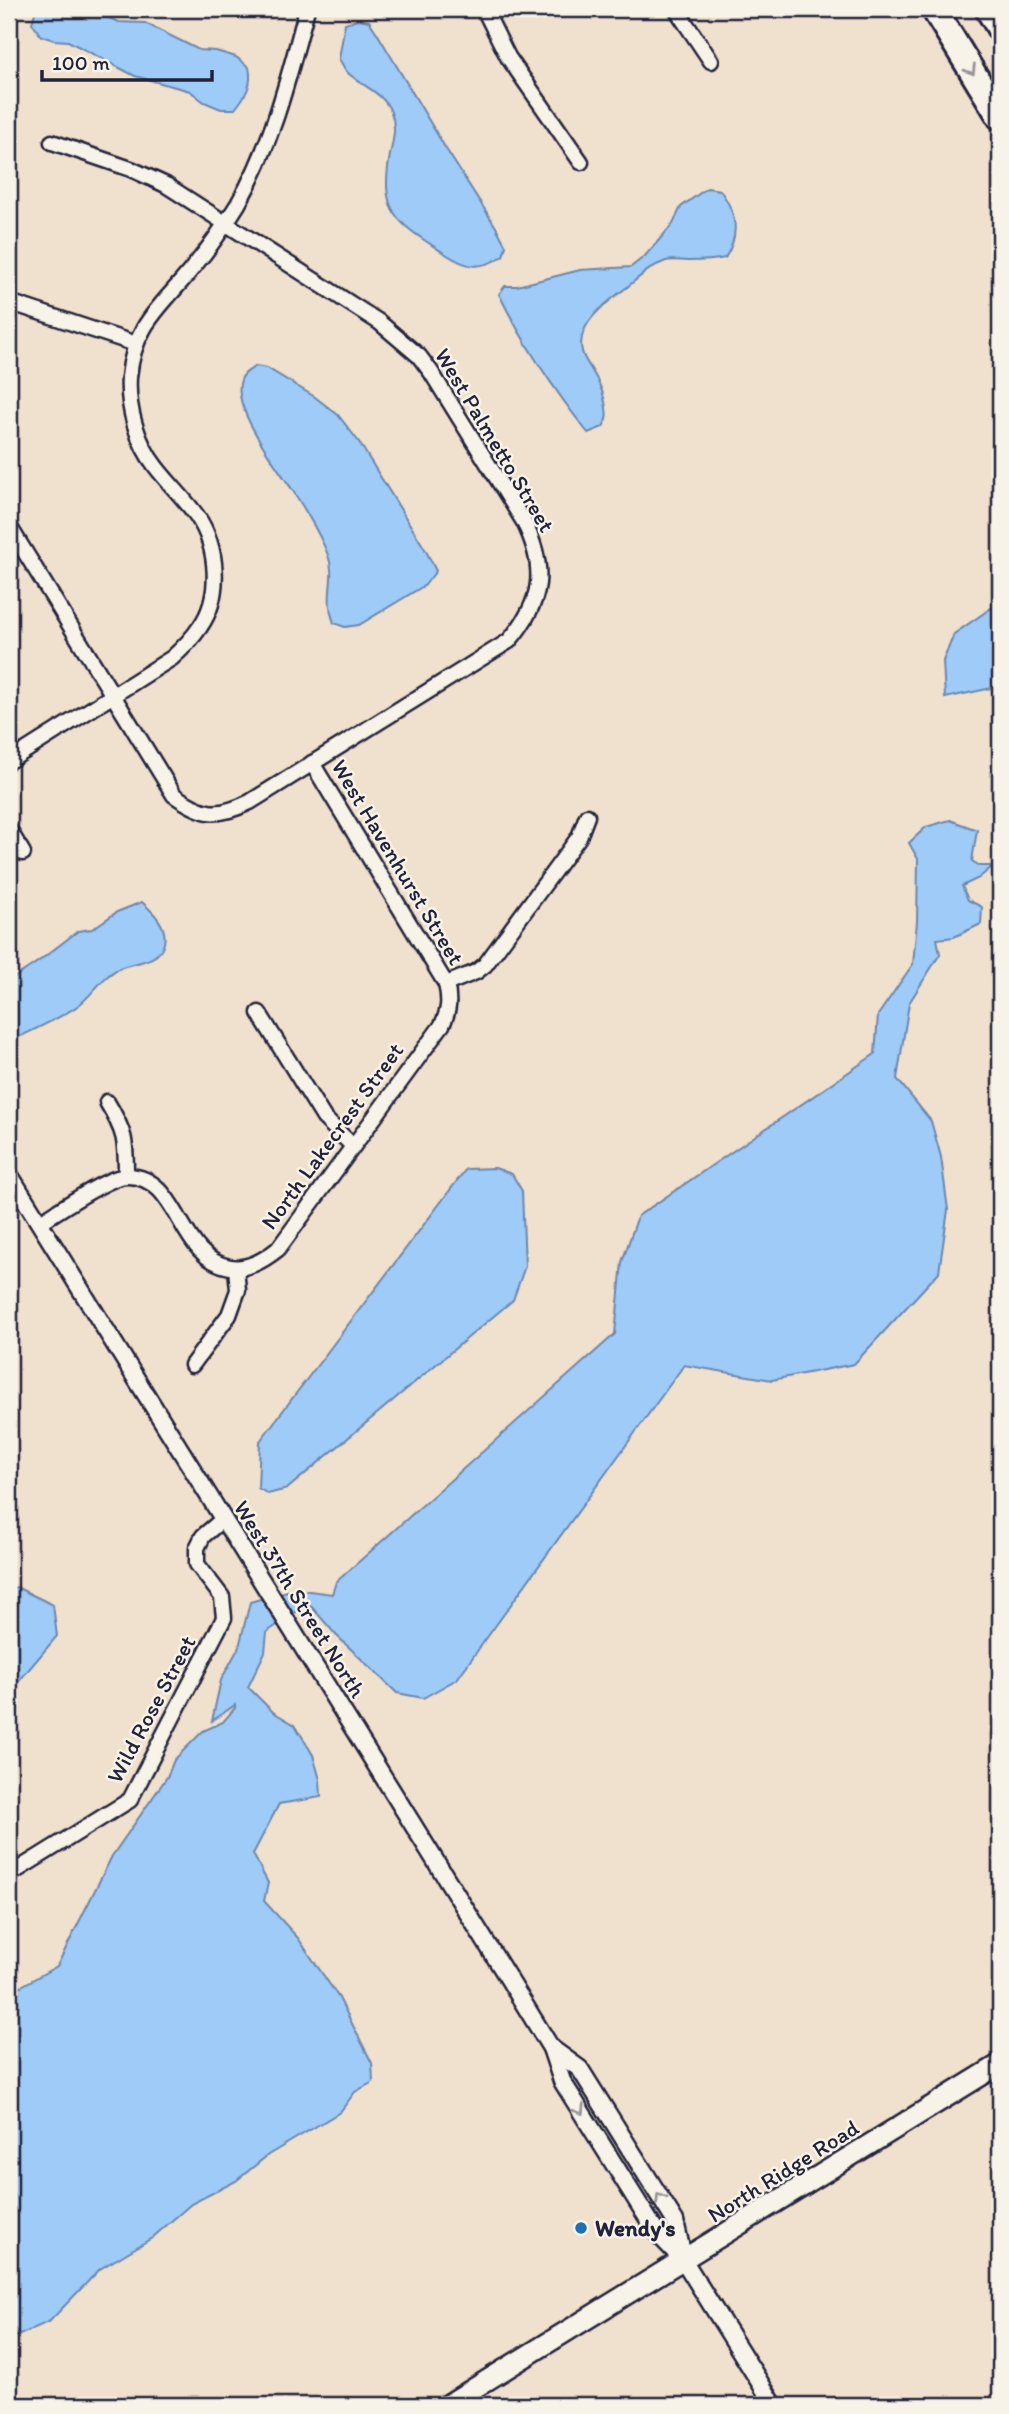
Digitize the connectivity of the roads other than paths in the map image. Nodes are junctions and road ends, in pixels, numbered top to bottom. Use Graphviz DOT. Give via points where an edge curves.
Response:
graph roads {
  1 [pos="307,9"];
  2 [pos="484,9"];
  3 [pos="676,9"];
  4 [pos="988,9"];
  5 [pos="938,16"];
  6 [pos="1000,29"];
  7 [pos="711,61"];
  8 [pos="1000,117"];
  9 [pos="52,142"];
  10 [pos="581,162"];
  11 [pos="226,223"];
  12 [pos="9,302"];
  13 [pos="136,344"];
  14 [pos="9,526"];
  15 [pos="113,695"];
  16 [pos="9,761"];
  17 [pos="312,763"];
  18 [pos="587,816"];
  19 [pos="9,830"];
  20 [pos="23,853"];
  21 [pos="446,984"];
  22 [pos="259,1013"];
  23 [pos="107,1102"];
  24 [pos="353,1146"];
  25 [pos="9,1174"];
  26 [pos="126,1175"];
  27 [pos="39,1223"];
  28 [pos="236,1268"];
  29 [pos="192,1365"];
  30 [pos="223,1519"];
  31 [pos="9,1875"];
  32 [pos="1000,2064"];
  33 [pos="684,2261"];
  34 [pos="447,2405"];
  35 [pos="774,2405"];
  1 -- 11 [label="street" via="274,124"];
  2 -- 10 [label="street" via="508,57"];
  3 -- 7 [label="street"];
  4 -- 6 [label="highway"];
  5 -- 8 [label="highway, one-way"];
  9 -- 11 [label="street, West Palmetto Street" via="166,185"];
  11 -- 13 [label="street" via="157,307"];
  11 -- 17 [label="street, West Palmetto Street" via="379,322 419,356 524,522 538,567 536,598 526,621 509,641"];
  12 -- 13 [label="street"];
  13 -- 15 [label="street" via="130,407 139,436 153,464 198,517 215,567 212,600 202,625 187,644"];
  14 -- 15 [label="street"];
  15 -- 16 [label="street"];
  15 -- 17 [label="street, West Palmetto Street" via="174,796 195,810 235,810"];
  17 -- 21 [label="street, West Havenhurst Street"];
  18 -- 21 [label="street" via="579,837 485,965"];
  19 -- 20 [label="street"];
  21 -- 24 [label="street, North Lakecrest Street" via="448,1013 442,1025"];
  22 -- 24 [label="street" via="324,1118"];
  23 -- 26 [label="street" via="124,1136"];
  24 -- 28 [label="street, North Lakecrest Street" via="278,1249 264,1260"];
  25 -- 27 [label="street, West 37th Street North"];
  26 -- 27 [label="street"];
  26 -- 28 [label="street" via="148,1180 159,1189 207,1259"];
  27 -- 30 [label="street, West 37th Street North"];
  28 -- 29 [label="street" via="237,1290 229,1315"];
  30 -- 31 [label="street, Wild Rose Street" via="203,1536 197,1564 222,1597 223,1618 130,1800"];
  30 -- 33 [label="street, West 37th Street North" via="551,2048 562,2081 657,2233"];
  32 -- 33 [label="main road, North Ridge Road"];
  33 -- 34 [label="main road, North Ridge Road"];
  33 -- 35 [label="street, West 37th Street North"];
}
